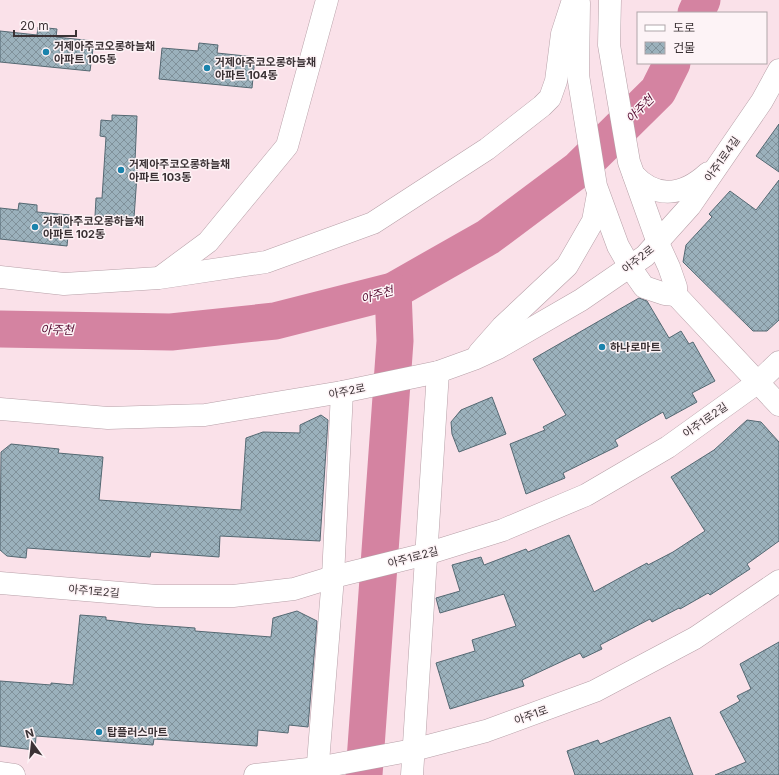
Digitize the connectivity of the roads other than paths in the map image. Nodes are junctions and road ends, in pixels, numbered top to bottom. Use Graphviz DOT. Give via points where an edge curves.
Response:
graph roads {
  1 [pos="327,0"];
  2 [pos="573,0"];
  3 [pos="578,0"];
  4 [pos="610,0"];
  5 [pos="779,70"];
  6 [pos="719,163"];
  7 [pos="631,168"];
  8 [pos="597,189"];
  9 [pos="658,243"];
  10 [pos="630,267"];
  11 [pos="0,277"];
  12 [pos="159,278"];
  13 [pos="676,295"];
  14 [pos="474,359"];
  15 [pos="779,362"];
  16 [pos="438,372"];
  17 [pos="757,383"];
  18 [pos="342,392"];
  19 [pos="779,405"];
  20 [pos="0,409"];
  21 [pos="426,554"];
  22 [pos="333,577"];
  23 [pos="779,581"];
  24 [pos="0,583"];
  25 [pos="413,750"];
  26 [pos="317,772"];
  27 [pos="0,773"];
  28 [pos="14,775"];
  29 [pos="255,775"];
  30 [pos="412,775"];
  1 -- 12 [label="street" via="287,146 208,242"];
  2 -- 12 [label="street" via="562,34 556,81 550,98 487,149 373,223 266,262"];
  3 -- 8 [label="street" via="578,75"];
  4 -- 7 [label="street" via="609,45"];
  5 -- 6 [label="street, 아주1로4길" via="762,101"];
  6 -- 7 [label="street" via="700,180 670,193 654,190 642,184"];
  6 -- 9 [label="street, 아주1로4길" via="690,206"];
  7 -- 9 [label="street"];
  8 -- 10 [label="street" via="618,246"];
  8 -- 14 [label="street" via="594,221 567,266 502,327"];
  9 -- 10 [label="street, 아주2로"];
  9 -- 13 [label="street" via="669,266"];
  10 -- 13 [label="street" via="644,287"];
  10 -- 14 [label="street, 아주2로" via="581,300"];
  11 -- 12 [label="street" via="64,284"];
  13 -- 17 [label="street"];
  14 -- 16 [label="street, 아주2로"];
  15 -- 17 [label="street, 아주1로2길"];
  16 -- 18 [label="street, 아주2로"];
  16 -- 21 [label="street"];
  17 -- 19 [label="street"];
  17 -- 21 [label="street, 아주1로2길" via="668,446 586,495 503,530"];
  18 -- 20 [label="street, 아주2로" via="205,415 108,418"];
  18 -- 22 [label="street"];
  21 -- 22 [label="street, 아주1로2길"];
  21 -- 25 [label="street"];
  22 -- 24 [label="street, 아주1로2길" via="294,588 233,596 157,596"];
  22 -- 26 [label="street"];
  23 -- 25 [label="street, 아주1로" via="696,638 595,691 486,731"];
  25 -- 26 [label="street, 아주1로"];
  25 -- 30 [label="street"];
  26 -- 29 [label="street, 아주1로"];
  27 -- 28 [label="street"];
}
